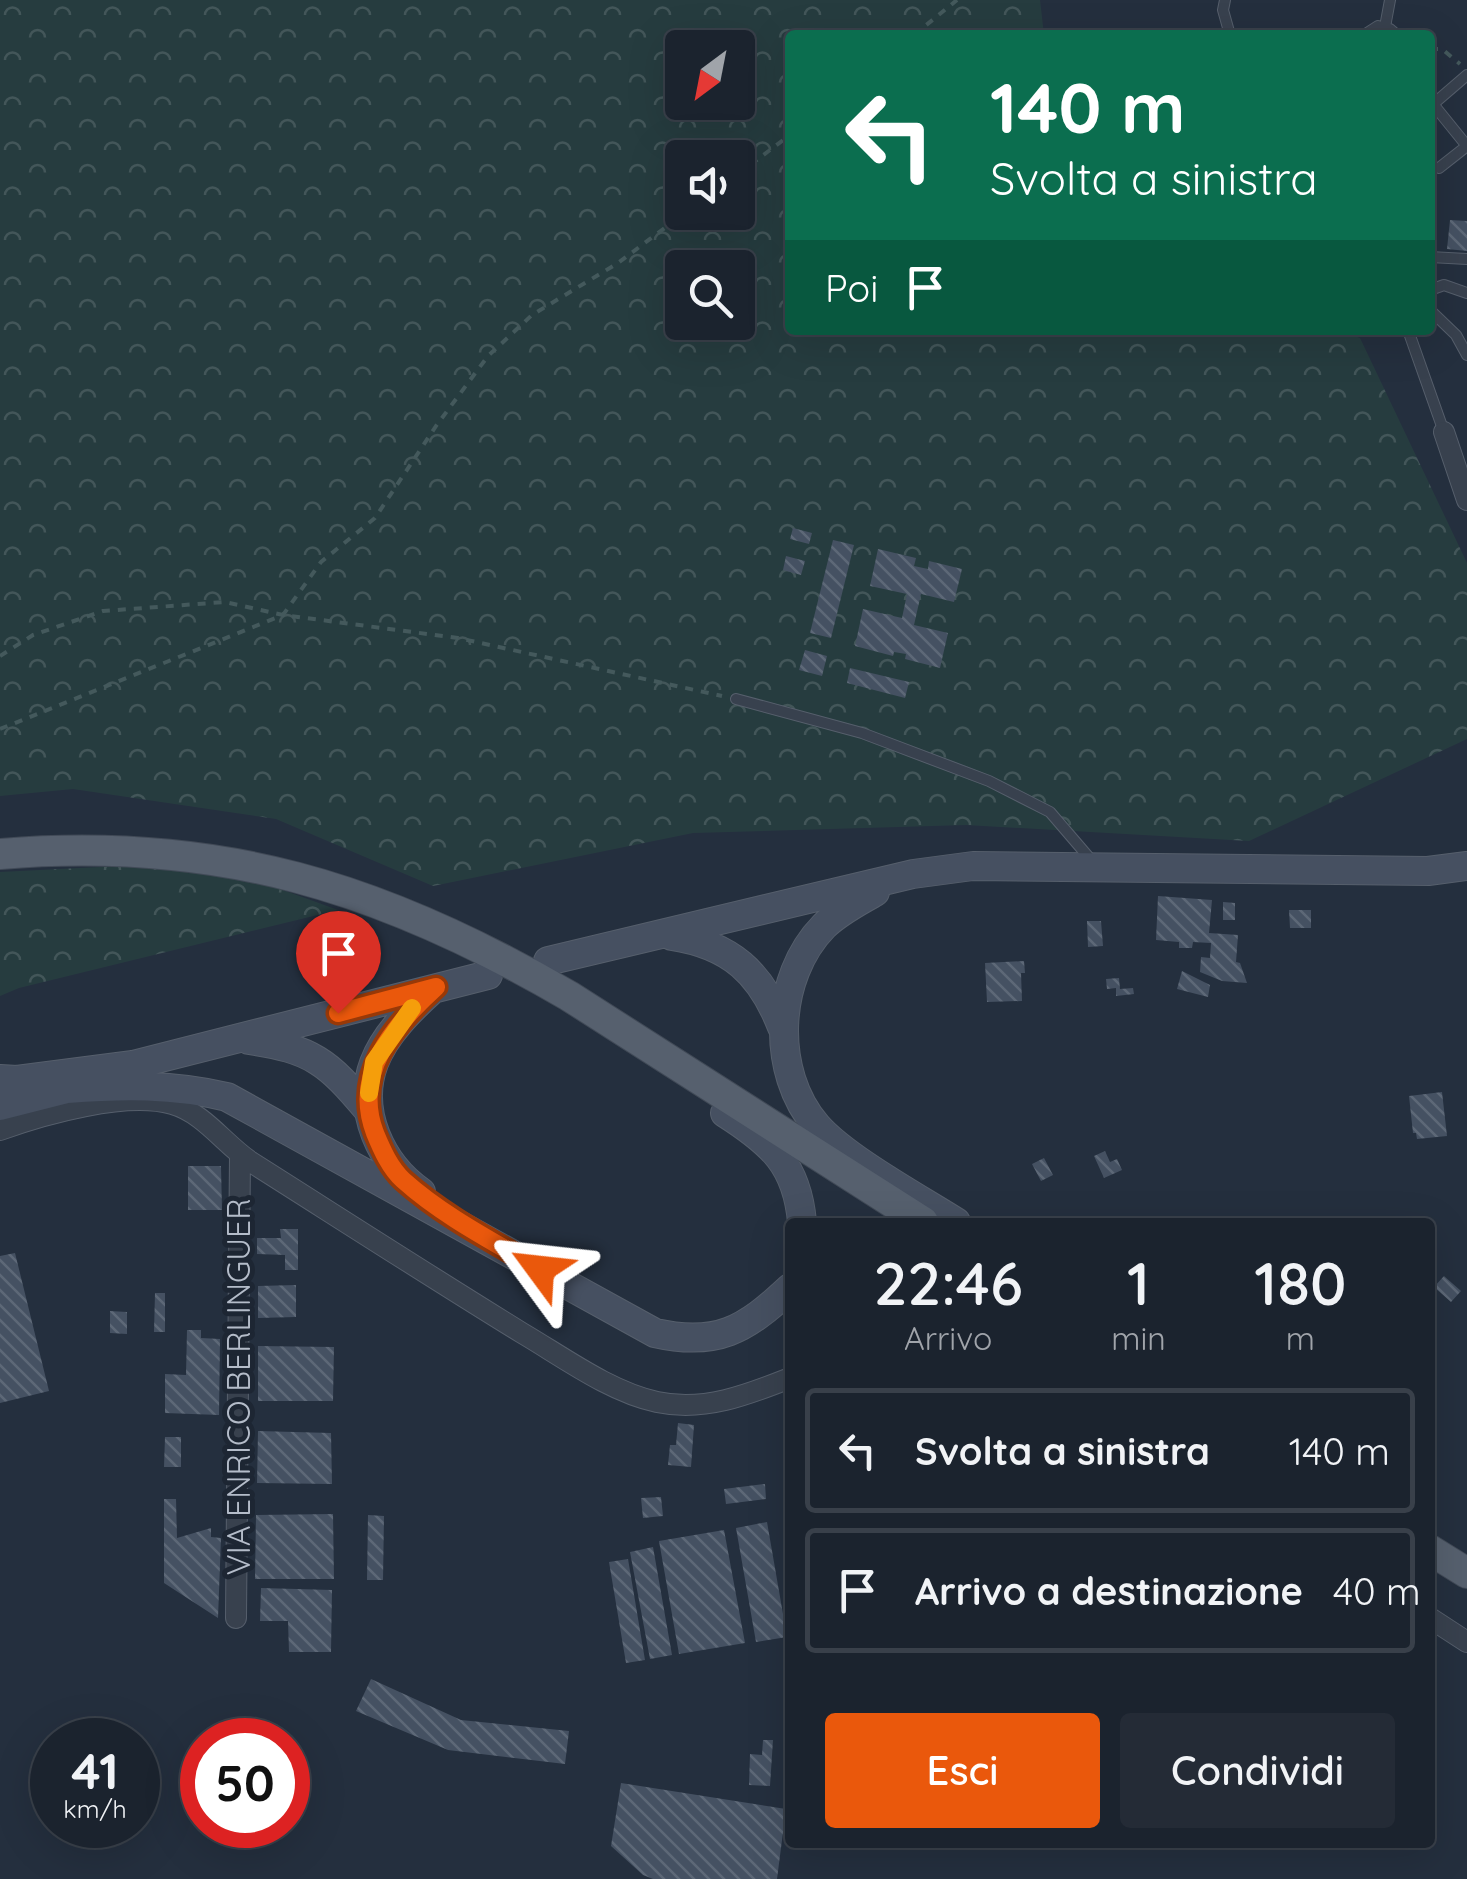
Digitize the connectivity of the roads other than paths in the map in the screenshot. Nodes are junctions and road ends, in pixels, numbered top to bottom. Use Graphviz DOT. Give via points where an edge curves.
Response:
graph roads {
  1 [pos="1225,0"];
  2 [pos="1390,0"];
  3 [pos="1384,27"];
  4 [pos="1229,30"];
  5 [pos="1369,30"];
  6 [pos="1388,30"];
  7 [pos="1467,72"];
  8 [pos="1435,101"];
  9 [pos="1435,110"];
  10 [pos="1438,168"];
  11 [pos="1435,257"];
  12 [pos="1467,259"];
  13 [pos="1435,288"];
  14 [pos="1467,293"];
  15 [pos="1435,315"];
  16 [pos="1410,335"];
  17 [pos="1467,355"];
  18 [pos="1444,432"];
  19 [pos="1467,500"];
  20 [pos="736,699"];
  21 [pos="0,854"];
  22 [pos="1096,866"];
  23 [pos="1465,866"];
  24 [pos="913,874"];
  25 [pos="354,893"];
  26 [pos="665,935"];
  27 [pos="548,961"];
  28 [pos="488,975"];
  29 [pos="436,987"];
  30 [pos="783,1028"];
  31 [pos="241,1039"];
  32 [pos="133,1065"];
  33 [pos="0,1079"];
  34 [pos="68,1089"];
  35 [pos="0,1106"];
  36 [pos="368,1110"];
  37 [pos="0,1130"];
  38 [pos="240,1155"];
  39 [pos="801,1218"];
  40 [pos="917,1218"];
  41 [pos="950,1218"];
  42 [pos="478,1234"];
  43 [pos="782,1296"];
  44 [pos="785,1380"];
  45 [pos="1435,1553"];
  46 [pos="1467,1574"];
  47 [pos="236,1618"];
  48 [pos="1435,1621"];
  49 [pos="1467,1642"];
  1 -- 4 [label="lane"];
  2 -- 3 [label="lane"];
  3 -- 5 [label="lane"];
  3 -- 6 [label="lane"];
  7 -- 8 [label="lane"];
  9 -- 10 [label="lane" via="1466,146"];
  11 -- 12 [label="lane"];
  13 -- 14 [label="lane"];
  15 -- 17 [label="lane"];
  16 -- 18 [label="lane"];
  18 -- 19 [label="street"];
  20 -- 22 [label="lane" via="862,734 988,781 1050,812"];
  21 -- 25 [label="main road" via="58,849 213,859"];
  22 -- 23 [label="main road"];
  22 -- 24 [label="main road" via="974,866"];
  24 -- 26 [label="main road"];
  24 -- 30 [label="main road" via="824,927 796,970"];
  25 -- 39 [label="main road" via="522,985 752,1130 788,1169"];
  25 -- 40 [label="main road" via="526,971"];
  26 -- 27 [label="main road"];
  26 -- 30 [label="main road" via="697,940 754,974"];
  28 -- 29 [label="main road"];
  29 -- 31 [label="main road"];
  29 -- 36 [label="main road" via="406,1013 374,1062"];
  30 -- 41 [label="main road" via="796,1091 816,1125"];
  31 -- 32 [label="main road"];
  31 -- 36 [label="main road" via="303,1051 343,1080"];
  32 -- 33 [label="main road"];
  32 -- 34 [label="main road"];
  34 -- 35 [label="main road"];
  34 -- 42 [label="main road" via="152,1085 227,1097"];
  36 -- 42 [label="main road" via="380,1146 403,1179"];
  37 -- 38 [label="street" via="85,1107 155,1101 201,1120"];
  38 -- 44 [label="street" via="628,1392 658,1402 714,1403"];
  38 -- 47 [label="street, VIA ENRICO BERLINGUER"];
  42 -- 43 [label="main road" via="655,1333 702,1339 727,1334"];
  45 -- 46 [label="main road"];
  48 -- 49 [label="street"];
}
